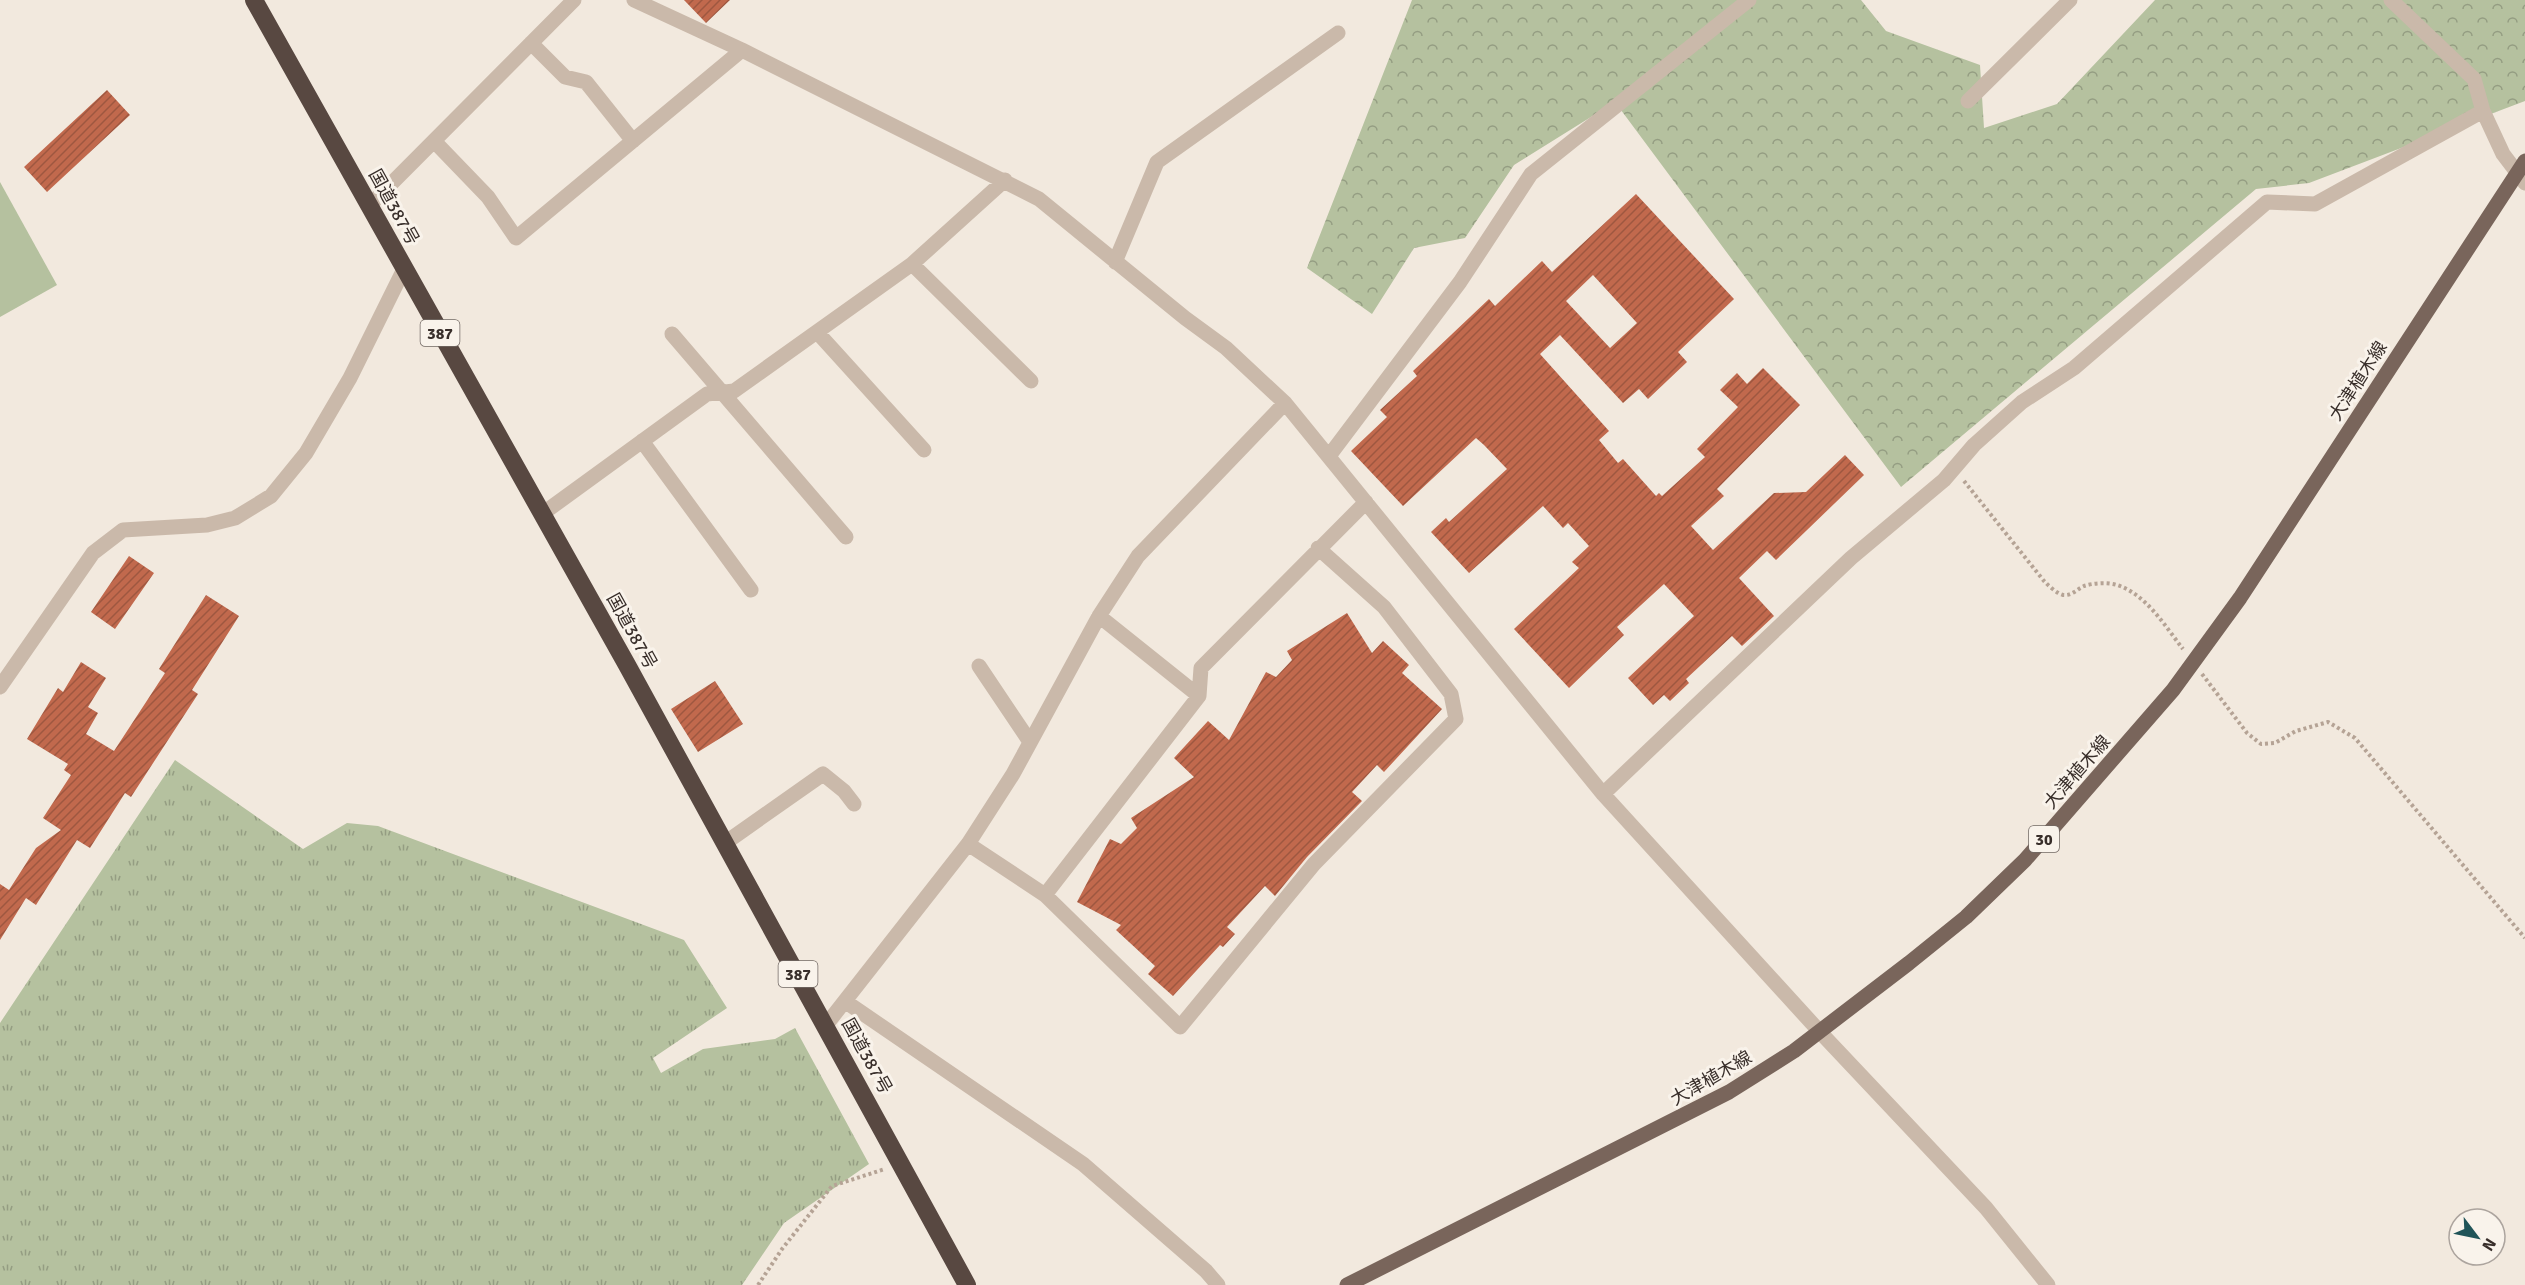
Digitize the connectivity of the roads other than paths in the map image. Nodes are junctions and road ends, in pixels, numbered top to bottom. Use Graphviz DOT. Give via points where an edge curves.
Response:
graph roads {
  1 [pos="254,0"];
  2 [pos="574,0"];
  3 [pos="634,0"];
  4 [pos="1749,0"];
  5 [pos="2070,0"];
  6 [pos="2391,0"];
  7 [pos="1338,33"];
  8 [pos="531,43"];
  9 [pos="742,50"];
  10 [pos="1968,101"];
  11 [pos="2483,111"];
  12 [pos="434,141"];
  13 [pos="633,141"];
  14 [pos="2522,172"];
  15 [pos="1005,180"];
  16 [pos="369,206"];
  17 [pos="1115,262"];
  18 [pos="912,264"];
  19 [pos="404,269"];
  20 [pos="817,332"];
  21 [pos="672,334"];
  22 [pos="1031,381"];
  23 [pos="722,392"];
  24 [pos="1284,403"];
  25 [pos="642,441"];
  26 [pos="924,450"];
  27 [pos="1329,456"];
  28 [pos="1366,502"];
  29 [pos="542,514"];
  30 [pos="846,537"];
  31 [pos="1318,549"];
  32 [pos="751,590"];
  33 [pos="1099,616"];
  34 [pos="979,666"];
  35 [pos="0,687"];
  36 [pos="1199,696"];
  37 [pos="1030,742"];
  38 [pos="1603,794"];
  39 [pos="854,804"];
  40 [pos="725,843"];
  41 [pos="968,844"];
  42 [pos="1045,895"];
  43 [pos="846,1002"];
  44 [pos="826,1025"];
  45 [pos="1820,1032"];
  46 [pos="967,1285"];
  47 [pos="1218,1285"];
  48 [pos="1347,1285"];
  49 [pos="2048,1285"];
  1 -- 16 [label="highway, 国道387号 / 387"];
  2 -- 8 [label="street"];
  3 -- 9 [label="street"];
  4 -- 27 [label="street" via="1531,174 1460,282"];
  5 -- 10 [label="street"];
  6 -- 11 [label="street" via="2474,79"];
  7 -- 17 [label="street" via="1157,162"];
  8 -- 12 [label="street"];
  8 -- 13 [label="street" via="565,77 586,82"];
  9 -- 13 [label="street"];
  9 -- 15 [label="street"];
  11 -- 14 [label="street" via="2503,154"];
  11 -- 38 [label="street" via="2315,204 2267,202 2074,368 2022,402"];
  12 -- 13 [label="street" via="488,197 516,238"];
  12 -- 16 [label="street"];
  14 -- 45 [label="main road, 大津植木線 / 30" via="2240,598 2116,758 2025,860 1966,917"];
  15 -- 17 [label="street" via="1039,199"];
  15 -- 18 [label="street"];
  16 -- 19 [label="highway, 国道387号 / 387"];
  17 -- 24 [label="street" via="1226,348"];
  18 -- 20 [label="street"];
  18 -- 22 [label="street"];
  19 -- 29 [label="highway, 国道387号 / 387"];
  19 -- 35 [label="street" via="350,378 306,453 271,496 235,518 207,525 123,530 93,552"];
  20 -- 23 [label="street" via="734,391"];
  20 -- 26 [label="street"];
  21 -- 23 [label="street"];
  23 -- 25 [label="street" via="707,394"];
  23 -- 30 [label="street"];
  24 -- 27 [label="street"];
  24 -- 33 [label="street" via="1138,556"];
  25 -- 29 [label="street"];
  25 -- 32 [label="street"];
  27 -- 28 [label="street"];
  28 -- 31 [label="street"];
  28 -- 38 [label="street"];
  29 -- 40 [label="highway, 国道387号 / 387"];
  31 -- 36 [label="street" via="1202,668"];
  31 -- 42 [label="street" via="1384,608 1451,694 1456,719 1314,864 1180,1027"];
  33 -- 36 [label="street"];
  33 -- 37 [label="street"];
  34 -- 37 [label="street"];
  36 -- 42 [label="street"];
  37 -- 41 [label="street"];
  38 -- 45 [label="street"];
  39 -- 40 [label="street" via="823,774"];
  40 -- 44 [label="highway, 国道387号 / 387"];
  41 -- 42 [label="street"];
  41 -- 43 [label="street"];
  43 -- 44 [label="street"];
  43 -- 47 [label="street" via="1083,1164"];
  44 -- 46 [label="highway, 国道387号 / 387"];
  45 -- 48 [label="main road, 大津植木線 / 30" via="1729,1092"];
  45 -- 49 [label="street" via="1986,1208"];
}
